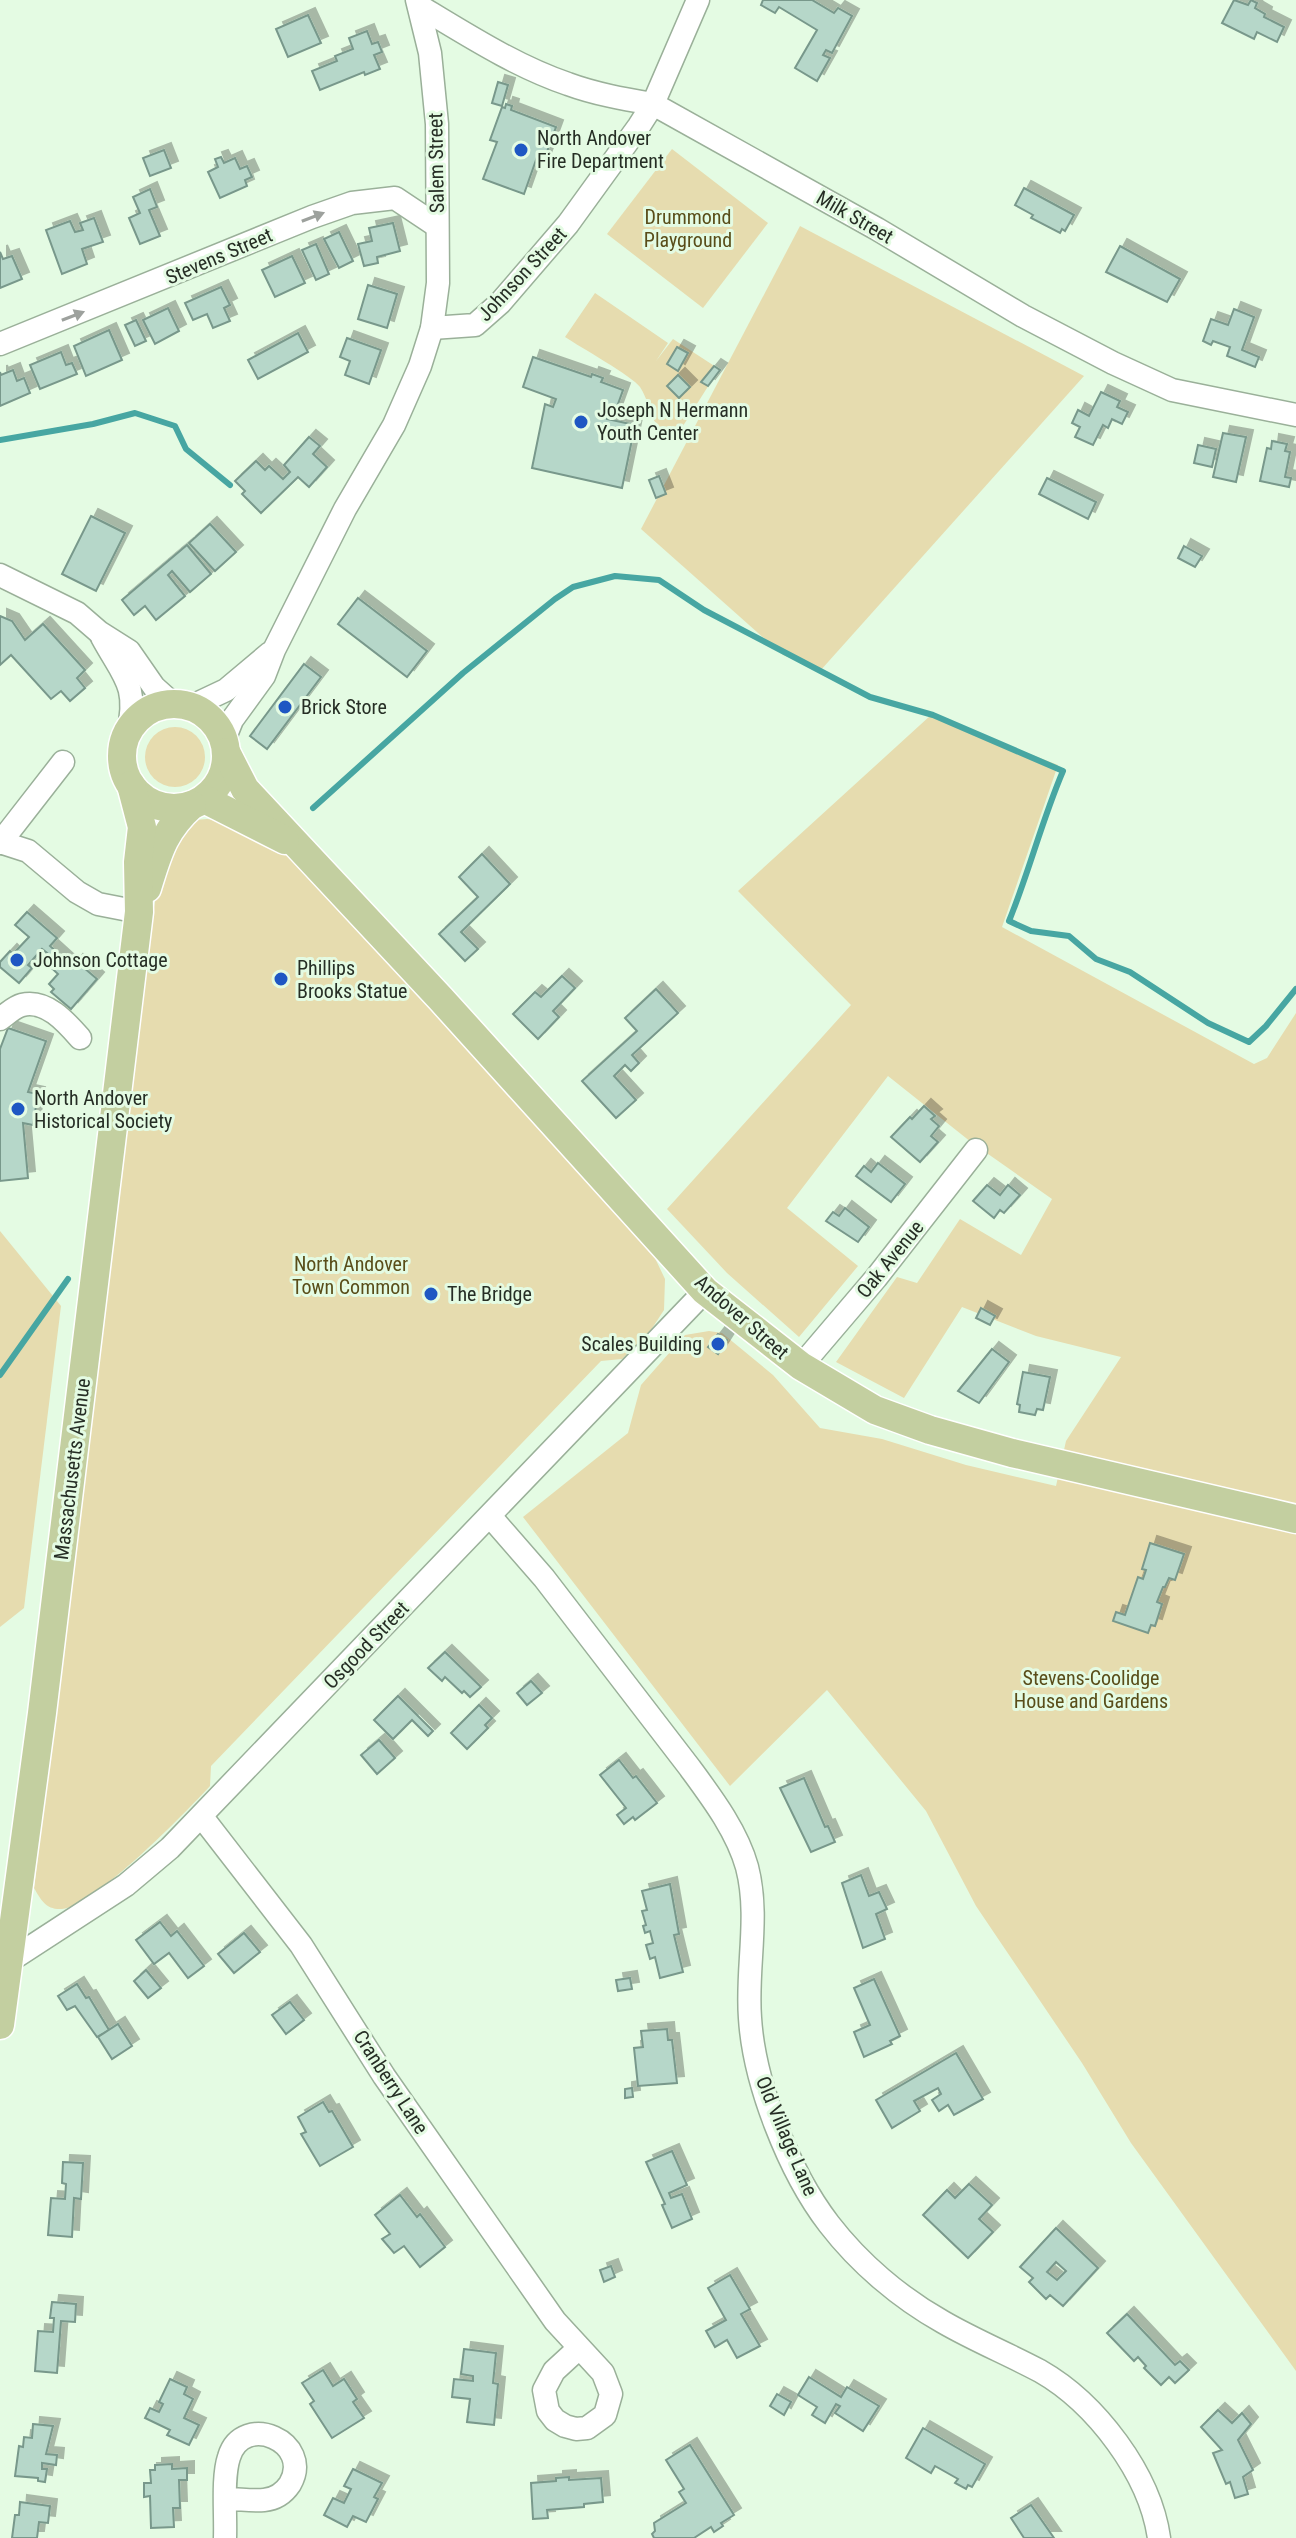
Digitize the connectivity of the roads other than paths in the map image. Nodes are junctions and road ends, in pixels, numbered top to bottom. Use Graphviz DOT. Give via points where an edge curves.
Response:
graph roads {
  1 [pos="698,0"];
  2 [pos="418,3"];
  3 [pos="653,104"];
  4 [pos="437,226"];
  5 [pos="432,328"];
  6 [pos="0,344"];
  7 [pos="1296,415"];
  8 [pos="0,575"];
  9 [pos="99,632"];
  10 [pos="274,650"];
  11 [pos="182,706"];
  12 [pos="128,732"];
  13 [pos="225,746"];
  14 [pos="63,762"];
  15 [pos="131,785"];
  16 [pos="198,802"];
  17 [pos="1,843"];
  18 [pos="300,848"];
  19 [pos="139,912"];
  20 [pos="0,1019"];
  21 [pos="80,1038"];
  22 [pos="976,1150"];
  23 [pos="705,1291"];
  24 [pos="801,1366"];
  25 [pos="490,1516"];
  26 [pos="1296,1519"];
  27 [pos="202,1817"];
  28 [pos="5,1964"];
  29 [pos="0,2025"];
  30 [pos="579,2348"];
  31 [pos="227,2499"];
  32 [pos="225,2538"];
  33 [pos="1159,2538"];
  1 -- 3 [label="street, Johnson Street"];
  2 -- 3 [label="street, Milk Street" via="487,47 567,84"];
  2 -- 4 [label="street, Salem Street" via="430,53 437,124"];
  3 -- 5 [label="street, Johnson Street" via="568,224 500,303 475,325"];
  3 -- 7 [label="street, Milk Street" via="1113,363 1172,390"];
  4 -- 5 [label="street, Salem Street"];
  6 -- 4 [label="street, Stevens Street, one-way" via="352,203 395,198"];
  5 -- 10 [label="street" via="408,398"];
  8 -- 9 [label="street" via="77,613"];
  9 -- 11 [label="street" via="129,651 154,687"];
  9 -- 12 [label="street" via="133,696"];
  10 -- 11 [label="street" via="226,690"];
  10 -- 13 [label="street" via="264,676 232,720"];
  11 -- 12 [label="main road" via="147,712"];
  11 -- 13 [label="main road" via="205,714"];
  12 -- 15 [label="main road" via="123,753"];
  13 -- 16 [label="main road" via="222,779"];
  13 -- 18 [label="main road, Andover Street" via="245,789"];
  14 -- 17 [label="street"];
  15 -- 16 [label="main road" via="165,808"];
  15 -- 19 [label="main road, Massachusetts Avenue" via="142,827"];
  16 -- 18 [label="main road, Andover Street"];
  16 -- 19 [label="main road, Massachusetts Avenue" via="174,822 161,845"];
  17 -- 19 [label="street" via="28,851 98,904"];
  18 -- 23 [label="main road, Andover Street"];
  19 -- 28 [label="main road, Massachusetts Avenue" via="42,1713"];
  20 -- 21 [label="street" via="20,1005 41,1005"];
  22 -- 24 [label="street, Oak Avenue"];
  23 -- 24 [label="main road, Andover Street"];
  23 -- 25 [label="street, Osgood Street"];
  24 -- 26 [label="main road, Andover Street" via="875,1410 930,1430"];
  25 -- 27 [label="street, Osgood Street"];
  25 -- 33 [label="street, Old Village Lane" via="712,1797 738,1844 752,1904 749,2016 756,2057 779,2128 811,2198 843,2243 873,2272 941,2321 1041,2372 1100,2421 1143,2484"];
  27 -- 28 [label="street, Osgood Street" via="149,1868"];
  27 -- 30 [label="street, Cranberry Lane" via="301,1945 384,2076"];
  28 -- 29 [label="main road, Massachusetts Avenue"];
  31 -- 32 [label="street"];
}
